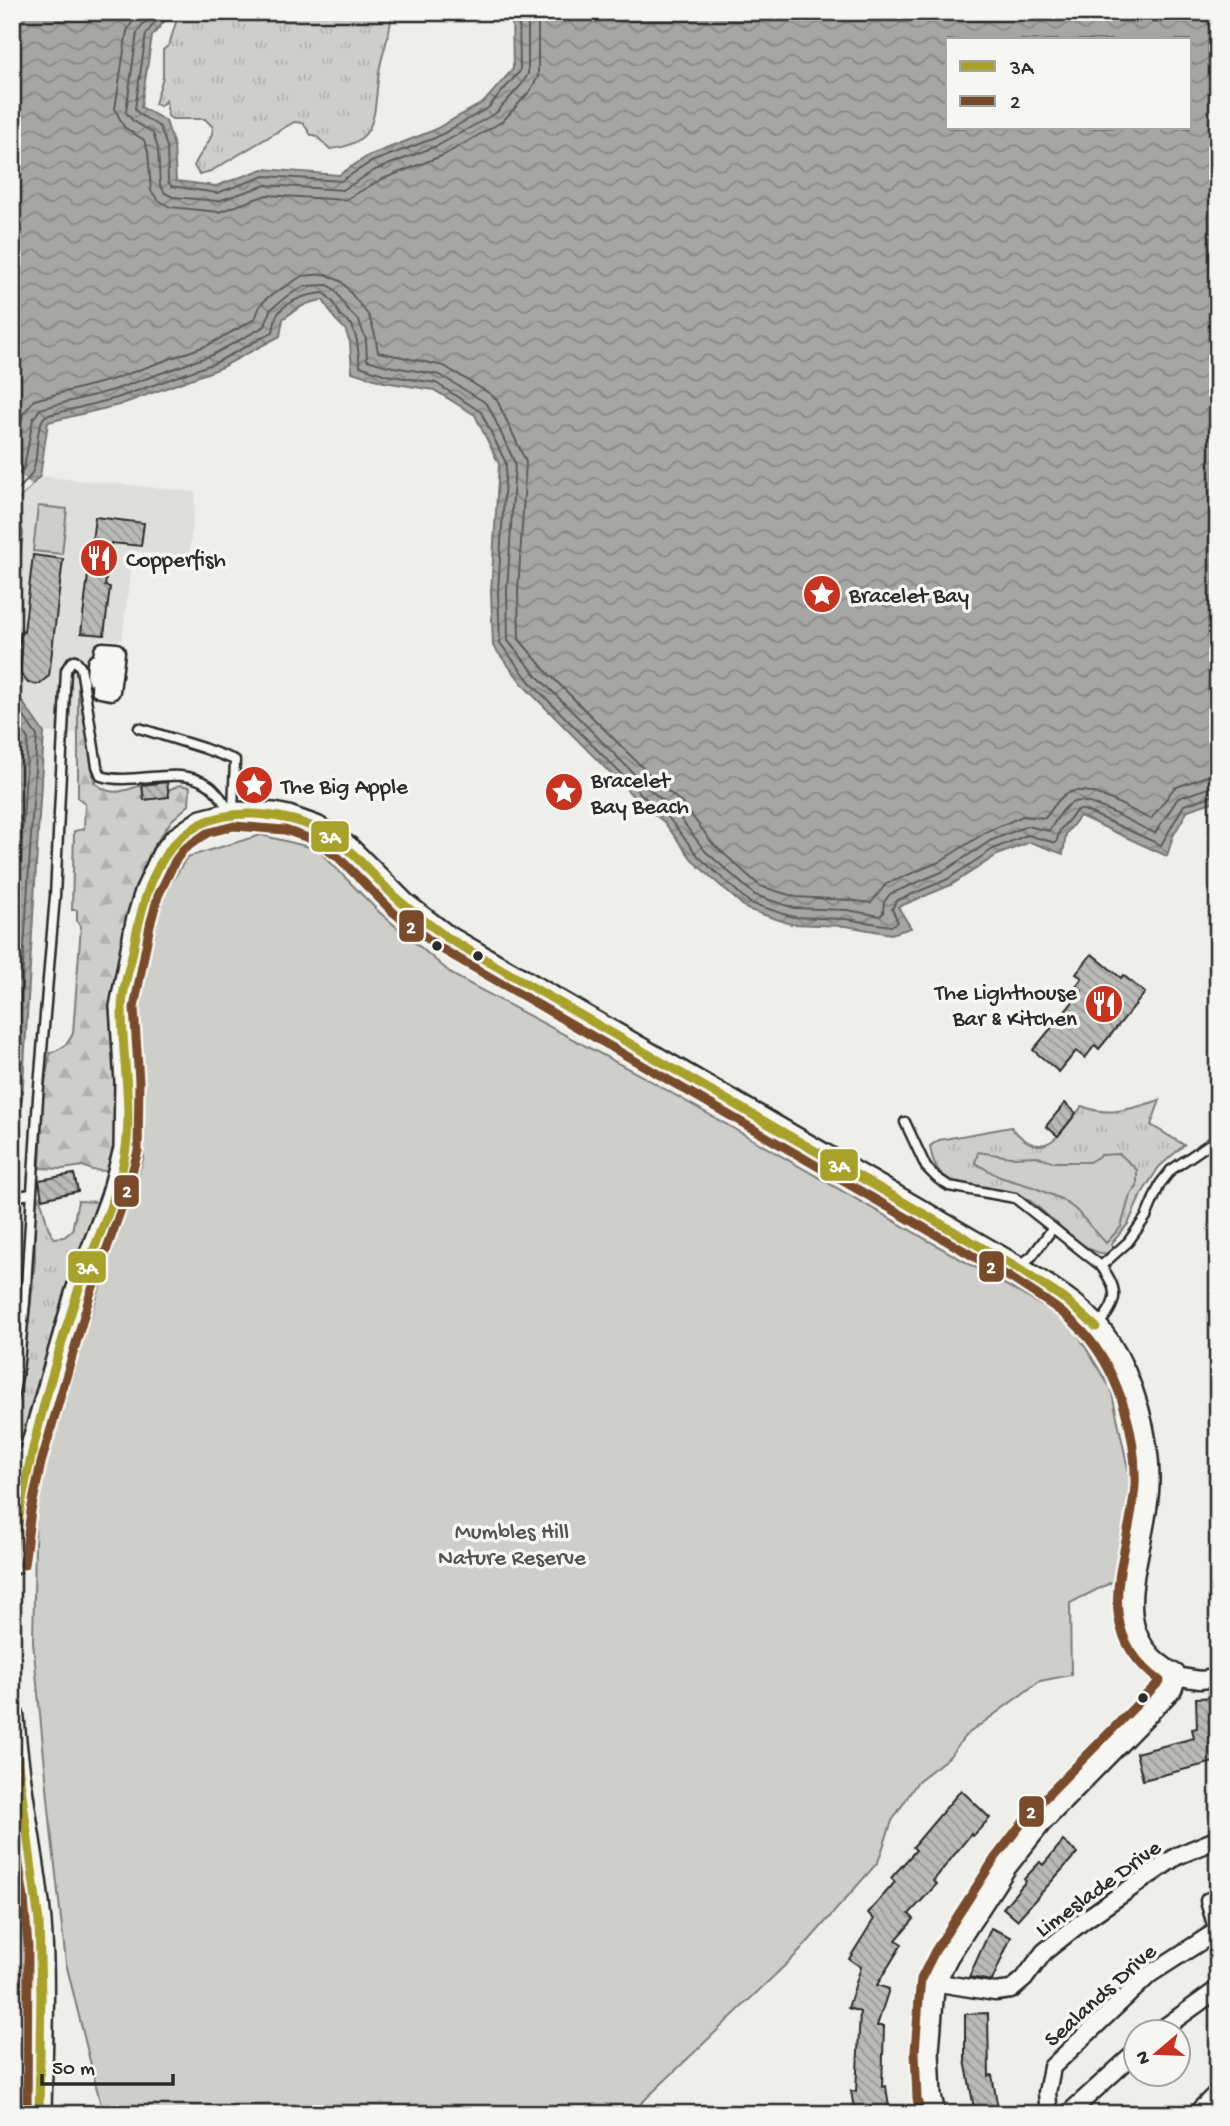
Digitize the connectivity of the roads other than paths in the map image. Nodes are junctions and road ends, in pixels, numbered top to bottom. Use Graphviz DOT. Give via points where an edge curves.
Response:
graph roads {
  1 [pos="139,729"];
  2 [pos="233,814"];
  3 [pos="905,1122"];
  4 [pos="1218,1138"];
  5 [pos="32,1194"];
  6 [pos="12,1197"];
  7 [pos="1053,1228"];
  8 [pos="1101,1266"];
  9 [pos="1017,1268"];
  10 [pos="1096,1327"];
  11 [pos="12,1403"];
  12 [pos="12,1563"];
  13 [pos="1174,1676"];
  14 [pos="1218,1678"];
  15 [pos="12,1717"];
  16 [pos="1218,1839"];
  17 [pos="1209,1901"];
  18 [pos="12,1931"];
  19 [pos="1218,1931"];
  20 [pos="40,1955"];
  21 [pos="933,1982"];
  22 [pos="1218,1989"];
  23 [pos="1176,2018"];
  24 [pos="1122,2065"];
  25 [pos="1218,2092"];
  26 [pos="39,2114"];
  27 [pos="933,2114"];
  28 [pos="1049,2114"];
  29 [pos="1068,2114"];
  30 [pos="1196,2114"];
  1 -- 2 [label="lane" via="235,760"];
  2 -- 5 [label="lane" via="210,786 184,776 115,780 101,776 81,668 75,660 71,662 66,670 56,883"];
  2 -- 9 [label="street" via="274,815 316,828 347,848 403,904 446,937"];
  2 -- 12 [label="street" via="202,822 176,840 155,873 138,922 122,1007 126,1149 78,1291 29,1460"];
  3 -- 7 [label="lane" via="926,1167 937,1178 950,1186 1015,1198"];
  4 -- 8 [label="lane" via="1171,1170 1128,1242"];
  5 -- 6 [label="lane"];
  5 -- 11 [label="lane" via="19,1371"];
  7 -- 8 [label="lane"];
  7 -- 9 [label="lane"];
  8 -- 10 [label="lane" via="1116,1296"];
  9 -- 10 [label="street" via="1066,1300"];
  10 -- 13 [label="street" via="1124,1376 1145,1446 1145,1513 1128,1599 1132,1630 1152,1662"];
  13 -- 14 [label="street"];
  13 -- 21 [label="street" via="1170,1688 1024,1839"];
  15 -- 20 [label="street" via="36,1890"];
  16 -- 21 [label="street, Limeslade Drive" via="1177,1856 1083,1921 1044,1952 1011,1990 995,1992"];
  17 -- 19 [label="street, Sealands Drive"];
  18 -- 20 [label="lane" via="16,1941"];
  19 -- 28 [label="street, Sealands Drive" via="1150,1974 1052,2067"];
  20 -- 26 [label="street"];
  21 -- 27 [label="street" via="927,2051"];
  22 -- 23 [label="street"];
  24 -- 29 [label="street"];
  25 -- 30 [label="street"];
}
